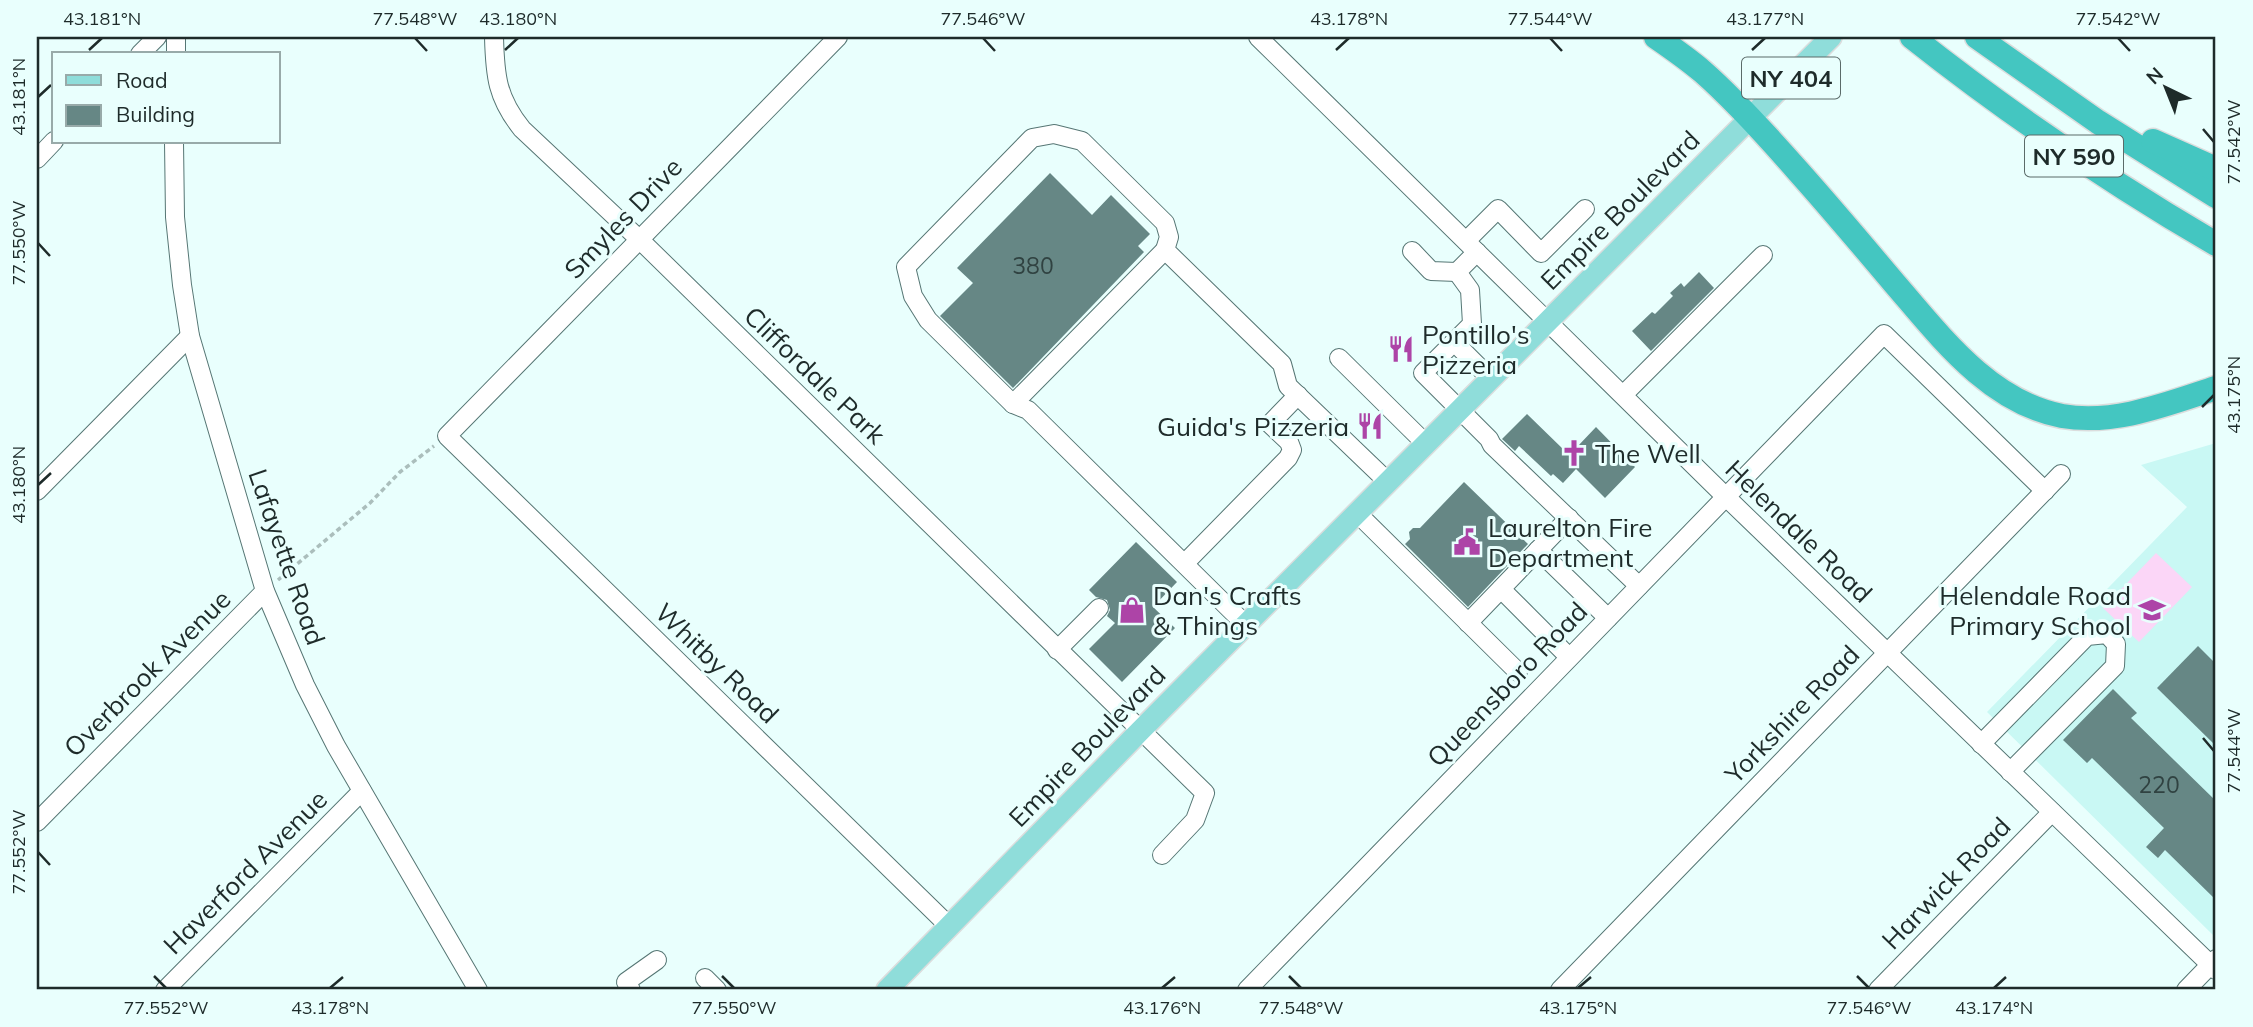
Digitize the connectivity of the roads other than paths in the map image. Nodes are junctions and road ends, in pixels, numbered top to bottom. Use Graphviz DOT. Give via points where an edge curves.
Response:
graph roads {
  1 [pos="157,37"];
  2 [pos="494,37"];
  3 [pos="838,37"];
  4 [pos="1258,37"];
  5 [pos="1656,37"];
  6 [pos="1832,37"];
  7 [pos="1912,37"];
  8 [pos="1977,37"];
  9 [pos="142,52"];
  10 [pos="1750,120"];
  11 [pos="52,143"];
  12 [pos="174,144"];
  13 [pos="37,159"];
  14 [pos="2216,169"];
  15 [pos="2216,196"];
  16 [pos="1585,209"];
  17 [pos="639,239"];
  18 [pos="2216,244"];
  19 [pos="1471,247"];
  20 [pos="1165,250"];
  21 [pos="1412,251"];
  22 [pos="1763,255"];
  23 [pos="1457,272"];
  24 [pos="1548,322"];
  25 [pos="190,336"];
  26 [pos="1454,342"];
  27 [pos="1339,358"];
  28 [pos="1491,379"];
  29 [pos="2216,388"];
  30 [pos="1622,395"];
  31 [pos="1298,396"];
  32 [pos="1013,404"];
  33 [pos="1460,410"];
  34 [pos="447,436"];
  35 [pos="1426,444"];
  36 [pos="2061,474"];
  37 [pos="1388,482"];
  38 [pos="37,491"];
  39 [pos="2045,491"];
  40 [pos="1725,496"];
  41 [pos="1357,513"];
  42 [pos="1569,518"];
  43 [pos="1538,550"];
  44 [pos="1185,563"];
  45 [pos="1639,586"];
  46 [pos="1501,589"];
  47 [pos="265,591"];
  48 [pos="1099,608"];
  49 [pos="1608,618"];
  50 [pos="1468,623"];
  51 [pos="1246,625"];
  52 [pos="1057,650"];
  53 [pos="1887,653"];
  54 [pos="1569,657"];
  55 [pos="1518,672"];
  56 [pos="1140,731"];
  57 [pos="1981,744"];
  58 [pos="2010,772"];
  59 [pos="362,791"];
  60 [pos="2052,812"];
  61 [pos="37,822"];
  62 [pos="1162,855"];
  63 [pos="950,926"];
  64 [pos="657,960"];
  65 [pos="2214,965"];
  66 [pos="472,988"];
  67 [pos="165,990"];
  68 [pos="631,990"];
  69 [pos="887,990"];
  70 [pos="1247,990"];
  71 [pos="1560,990"];
  72 [pos="1878,990"];
  73 [pos="2186,990"];
  1 -- 9 [label="street"];
  2 -- 17 [label="street, Cliffordale Park" via="498,89 511,116"];
  3 -- 17 [label="street, Smyles Drive"];
  4 -- 19 [label="street, Helendale Road"];
  5 -- 10 [label="highway" via="1701,70"];
  6 -- 10 [label="main road, Empire Boulevard / NY 404"];
  7 -- 18 [label="highway, NY 590" via="2078,158"];
  8 -- 14 [label="highway" via="2129,129"];
  8 -- 15 [label="highway, NY 590" via="2098,122"];
  10 -- 24 [label="main road, Empire Boulevard"];
  10 -- 29 [label="highway" via="1940,335 2005,393 2047,412 2094,418 2148,410"];
  11 -- 13 [label="street"];
  12 -- 25 [label="street, Lafayette Road" via="174,217"];
  16 -- 19 [label="street" via="1541,253 1498,209"];
  17 -- 34 [label="street, Smyles Drive"];
  17 -- 52 [label="street, Cliffordale Park"];
  19 -- 23 [label="street"];
  19 -- 24 [label="street, Helendale Road"];
  20 -- 31 [label="street" via="1282,364 1288,386"];
  20 -- 32 [label="street"];
  20 -- 32 [label="street" via="1169,237 1165,223 1082,141 1054,134 1032,138 906,267 913,296 928,320"];
  21 -- 23 [label="street" via="1431,271"];
  22 -- 30 [label="street"];
  23 -- 26 [label="street" via="1470,289 1472,324"];
  24 -- 28 [label="main road, Empire Boulevard"];
  24 -- 30 [label="street, Helendale Road"];
  25 -- 38 [label="street"];
  25 -- 47 [label="street, Lafayette Road"];
  26 -- 28 [label="street"];
  26 -- 33 [label="street" via="1423,373"];
  27 -- 35 [label="street"];
  28 -- 33 [label="main road, Empire Boulevard"];
  30 -- 40 [label="street, Helendale Road"];
  31 -- 37 [label="street"];
  31 -- 44 [label="street" via="1270,424 1289,442 1289,458"];
  32 -- 44 [label="street" via="1028,410"];
  33 -- 35 [label="main road, Empire Boulevard"];
  33 -- 42 [label="street"];
  34 -- 63 [label="street, Whitby Road"];
  35 -- 37 [label="main road, Empire Boulevard"];
  36 -- 39 [label="street, Yorkshire Road"];
  37 -- 41 [label="main road, Empire Boulevard"];
  39 -- 40 [label="street, Queensboro Road" via="1884,334"];
  39 -- 53 [label="street, Yorkshire Road"];
  40 -- 45 [label="street, Queensboro Road"];
  40 -- 53 [label="street, Helendale Road"];
  41 -- 50 [label="street"];
  41 -- 51 [label="main road, Empire Boulevard"];
  42 -- 43 [label="street"];
  42 -- 45 [label="street"];
  43 -- 46 [label="street"];
  43 -- 49 [label="street"];
  44 -- 51 [label="street"];
  45 -- 49 [label="street, Queensboro Road"];
  46 -- 50 [label="street"];
  46 -- 54 [label="street"];
  47 -- 59 [label="street, Lafayette Road" via="305,685"];
  47 -- 61 [label="street, Overbrook Avenue"];
  48 -- 52 [label="street"];
  49 -- 54 [label="street, Queensboro Road"];
  50 -- 55 [label="street"];
  51 -- 56 [label="main road, Empire Boulevard"];
  52 -- 56 [label="street, Cliffordale Park"];
  53 -- 57 [label="street, Helendale Road"];
  53 -- 71 [label="street, Yorkshire Road"];
  54 -- 70 [label="street, Queensboro Road"];
  56 -- 62 [label="street, Cliffordale Park" via="1205,793 1195,820"];
  56 -- 63 [label="main road, Empire Boulevard"];
  57 -- 58 [label="street, Helendale Road"];
  57 -- 58 [label="street" via="2087,636 2107,634 2116,644 2115,666"];
  58 -- 60 [label="street, Helendale Road"];
  59 -- 66 [label="street, Lafayette Road"];
  59 -- 67 [label="street, Haverford Avenue"];
  60 -- 65 [label="street, Helendale Road"];
  60 -- 72 [label="street, Harwick Road"];
  63 -- 69 [label="main road, Empire Boulevard"];
  64 -- 68 [label="street" via="626,982"];
  65 -- 73 [label="street"];
}
